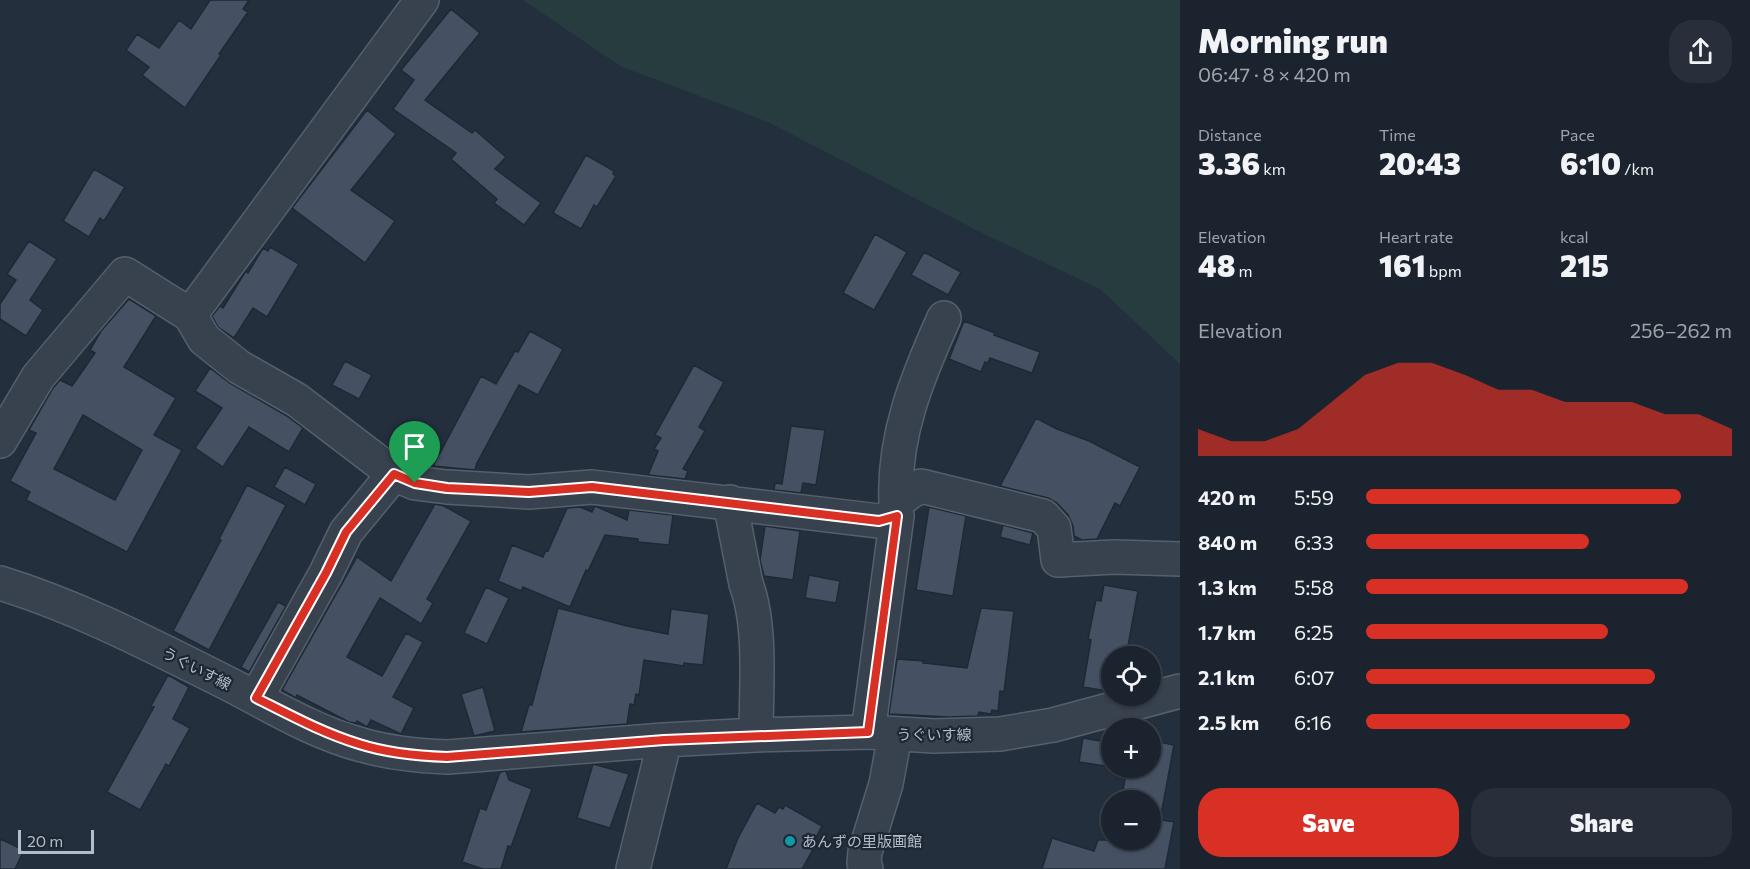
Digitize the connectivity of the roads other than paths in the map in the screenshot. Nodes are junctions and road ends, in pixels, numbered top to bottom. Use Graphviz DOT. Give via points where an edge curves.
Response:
graph roads {
  1 [pos="422,0"];
  2 [pos="190,315"];
  3 [pos="944,318"];
  4 [pos="0,441"];
  5 [pos="394,474"];
  6 [pos="730,502"];
  7 [pos="897,510"];
  8 [pos="1180,559"];
  9 [pos="0,583"];
  10 [pos="1180,692"];
  11 [pos="256,698"];
  12 [pos="881,733"];
  13 [pos="756,735"];
  14 [pos="664,740"];
  15 [pos="633,869"];
  16 [pos="866,869"];
  1 -- 2 [label="street"];
  2 -- 4 [label="street" via="125,274 38,378"];
  2 -- 5 [label="street" via="204,339 239,367 297,400"];
  3 -- 7 [label="street" via="902,430 895,474"];
  5 -- 6 [label="street" via="415,483 447,488 529,492 592,487"];
  5 -- 11 [label="street" via="346,532"];
  6 -- 7 [label="street" via="879,521"];
  6 -- 13 [label="street" via="751,596"];
  7 -- 8 [label="street" via="910,492 921,486 1043,516 1054,528 1058,560"];
  7 -- 12 [label="street"];
  9 -- 11 [label="street, うぐいす線" via="105,622"];
  10 -- 12 [label="street, うぐいす線" via="1053,725 1000,734"];
  11 -- 14 [label="street, うぐいす線" via="313,727 361,745 416,756"];
  12 -- 13 [label="street, うぐいす線"];
  12 -- 16 [label="street" via="886,784 864,852"];
  13 -- 14 [label="street, うぐいす線"];
  14 -- 15 [label="street"];
}
